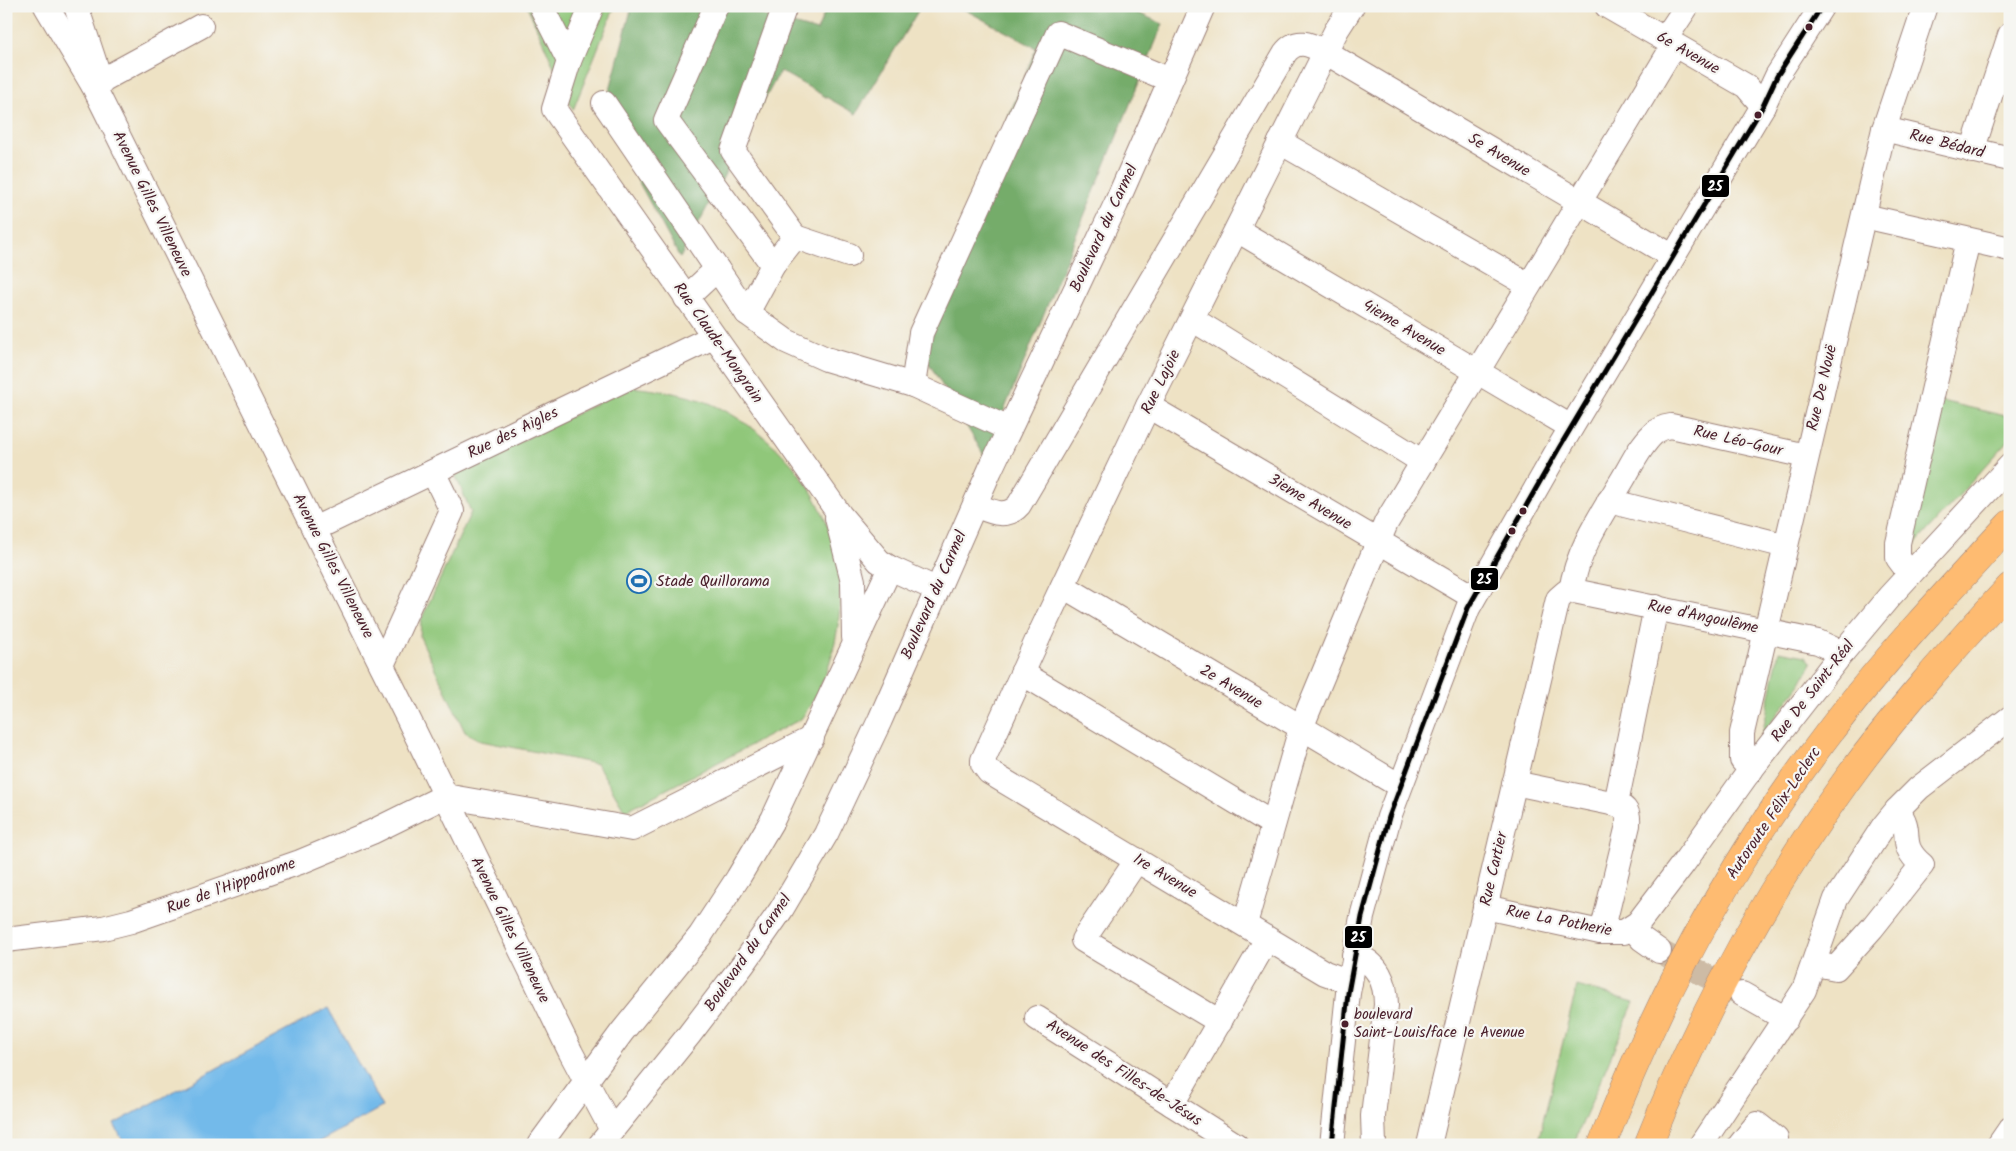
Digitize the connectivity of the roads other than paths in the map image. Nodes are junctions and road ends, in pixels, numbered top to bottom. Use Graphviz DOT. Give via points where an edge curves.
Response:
graph roads {
  1 [pos="46,6"];
  2 [pos="76,6"];
  3 [pos="541,6"];
  4 [pos="592,6"];
  5 [pos="716,6"];
  6 [pos="785,6"];
  7 [pos="1352,6"];
  8 [pos="1607,6"];
  9 [pos="1687,6"];
  10 [pos="1822,6"];
  11 [pos="1925,6"];
  12 [pos="1199,8"];
  13 [pos="201,26"];
  14 [pos="2010,35"];
  15 [pos="1669,42"];
  16 [pos="1325,52"];
  17 [pos="569,61"];
  18 [pos="2005,68"];
  19 [pos="1170,80"];
  20 [pos="97,83"];
  21 [pos="604,103"];
  22 [pos="1763,106"];
  23 [pos="1884,129"];
  24 [pos="1280,142"];
  25 [pos="1972,151"];
  26 [pos="2010,159"];
  27 [pos="1579,202"];
  28 [pos="1864,216"];
  29 [pos="1237,230"];
  30 [pos="795,237"];
  31 [pos="1968,240"];
  32 [pos="2010,249"];
  33 [pos="849,255"];
  34 [pos="1672,256"];
  35 [pos="773,265"];
  36 [pos="717,269"];
  37 [pos="1529,285"];
  38 [pos="686,298"];
  39 [pos="747,313"];
  40 [pos="1192,319"];
  41 [pos="713,336"];
  42 [pos="1477,371"];
  43 [pos="913,385"];
  44 [pos="1148,406"];
  45 [pos="1670,426"];
  46 [pos="1571,427"];
  47 [pos="1009,429"];
  48 [pos="1806,456"];
  49 [pos="1423,462"];
  50 [pos="2010,466"];
  51 [pos="433,472"];
  52 [pos="830,500"];
  53 [pos="1609,501"];
  54 [pos="975,504"];
  55 [pos="2010,524"];
  56 [pos="314,529"];
  57 [pos="1378,542"];
  58 [pos="1786,546"];
  59 [pos="890,568"];
  60 [pos="1910,574"];
  61 [pos="1063,586"];
  62 [pos="2010,587"];
  63 [pos="936,589"];
  64 [pos="1566,593"];
  65 [pos="1473,598"];
  66 [pos="1656,606"];
  67 [pos="1766,630"];
  68 [pos="852,651"];
  69 [pos="1842,653"];
  70 [pos="382,665"];
  71 [pos="1022,673"];
  72 [pos="2010,718"];
  73 [pos="1301,728"];
  74 [pos="812,738"];
  75 [pos="983,764"];
  76 [pos="1750,770"];
  77 [pos="1514,783"];
  78 [pos="1400,786"];
  79 [pos="445,796"];
  80 [pos="1616,804"];
  81 [pos="1897,810"];
  82 [pos="1273,824"];
  83 [pos="1137,860"];
  84 [pos="1485,907"];
  85 [pos="1245,924"];
  86 [pos="1632,928"];
  87 [pos="1602,932"];
  88 [pos="1267,939"];
  89 [pos="6,940"];
  90 [pos="1659,951"];
  91 [pos="1354,955"];
  92 [pos="1815,964"];
  93 [pos="1350,982"];
  94 [pos="1742,994"];
  95 [pos="1037,1018"];
  96 [pos="1786,1019"];
  97 [pos="1220,1022"];
  98 [pos="586,1081"];
  99 [pos="1172,1104"];
  100 [pos="2010,1129"];
  101 [pos="606,1137"];
  102 [pos="1776,1139"];
  103 [pos="539,1145"];
  104 [pos="1236,1145"];
  105 [pos="1332,1145"];
  106 [pos="1374,1145"];
  107 [pos="1429,1145"];
  108 [pos="1602,1145"];
  109 [pos="1648,1145"];
  110 [pos="1701,1145"];
  111 [pos="1740,1145"];
  112 [pos="1999,1145"];
  1 -- 20 [label="street, Avenue Gilles Villeneuve"];
  2 -- 20 [label="street"];
  3 -- 17 [label="street"];
  4 -- 17 [label="street"];
  5 -- 35 [label="street" via="666,120"];
  6 -- 30 [label="street" via="733,151"];
  7 -- 16 [label="street, Rue Lajoie"];
  8 -- 15 [label="street, 6e Avenue"];
  9 -- 15 [label="street"];
  10 -- 22 [label="street" via="1777,76"];
  11 -- 23 [label="street, Rue De Nouë"];
  12 -- 19 [label="street, Boulevard du Carmel"];
  13 -- 20 [label="street"];
  14 -- 18 [label="street"];
  15 -- 22 [label="street, 6e Avenue" via="1746,86"];
  15 -- 27 [label="street"];
  16 -- 24 [label="street, Rue Lajoie"];
  16 -- 27 [label="street, 5e Avenue"];
  16 -- 54 [label="street, 5e Avenue" via="1303,43 1293,45 1285,53 1019,505 1012,512 1002,514"];
  17 -- 38 [label="street, Rue Claude-Mongrain" via="554,109"];
  18 -- 25 [label="street"];
  19 -- 43 [label="street" via="1058,32 921,333"];
  19 -- 47 [label="street, Boulevard du Carmel" via="1116,204"];
  20 -- 56 [label="street, Avenue Gilles Villeneuve" via="114,127"];
  21 -- 36 [label="street"];
  22 -- 34 [label="street"];
  23 -- 25 [label="street, Rue Bédard"];
  23 -- 28 [label="street, Rue De Nouë"];
  24 -- 29 [label="street, Rue Lajoie"];
  24 -- 37 [label="street"];
  25 -- 26 [label="street, Rue Bédard"];
  27 -- 34 [label="street, 5e Avenue"];
  27 -- 37 [label="street"];
  28 -- 31 [label="street"];
  28 -- 48 [label="street, Rue De Nouë"];
  29 -- 40 [label="street, Rue Lajoie"];
  29 -- 42 [label="street, 4ieme Avenue"];
  30 -- 33 [label="street"];
  30 -- 35 [label="street"];
  31 -- 32 [label="street"];
  31 -- 60 [label="street" via="1898,543 1898,558"];
  34 -- 46 [label="street"];
  35 -- 39 [label="street"];
  36 -- 38 [label="street"];
  36 -- 39 [label="street"];
  37 -- 42 [label="street"];
  38 -- 41 [label="street, Rue Claude-Mongrain"];
  39 -- 43 [label="street" via="786,341 826,359"];
  40 -- 44 [label="street, Rue Lajoie"];
  40 -- 49 [label="street"];
  41 -- 51 [label="street, Rue des Aigles"];
  41 -- 52 [label="street, Rue Claude-Mongrain"];
  42 -- 46 [label="street, 4ieme Avenue"];
  42 -- 49 [label="street"];
  43 -- 47 [label="street"];
  44 -- 57 [label="street, 3ieme Avenue"];
  44 -- 61 [label="street, Rue Lajoie"];
  45 -- 48 [label="street, Rue Léo-Gour"];
  45 -- 53 [label="street, Rue Cartier" via="1656,431 1646,441"];
  46 -- 65 [label="street"];
  47 -- 54 [label="street, Boulevard du Carmel"];
  48 -- 58 [label="street, Rue De Nouë"];
  49 -- 57 [label="street"];
  50 -- 60 [label="street, Rue De Saint-Réal"];
  51 -- 56 [label="street, Rue des Aigles"];
  51 -- 70 [label="street" via="452,511"];
  52 -- 59 [label="street, Rue Claude-Mongrain" via="879,561"];
  52 -- 68 [label="street" via="853,581 855,618"];
  53 -- 58 [label="street"];
  53 -- 64 [label="street, Rue Cartier" via="1580,556"];
  54 -- 63 [label="street, Boulevard du Carmel"];
  55 -- 108 [label="highway, Autoroute Félix-Leclerc" via="1857,697 1768,818 1681,966 1637,1058"];
  56 -- 70 [label="street, Avenue Gilles Villeneuve"];
  57 -- 65 [label="street, 3ieme Avenue"];
  57 -- 73 [label="street"];
  58 -- 67 [label="street, Rue De Nouë"];
  59 -- 63 [label="street, Rue Claude-Mongrain"];
  59 -- 68 [label="street"];
  60 -- 69 [label="street, Rue De Saint-Réal"];
  61 -- 71 [label="street, Rue Lajoie"];
  61 -- 73 [label="street, 2e Avenue"];
  62 -- 109 [label="highway" via="1909,700 1847,779 1807,838 1766,902 1721,983"];
  63 -- 101 [label="street, Boulevard du Carmel" via="880,720 794,889 744,963"];
  64 -- 66 [label="street, Rue d'Angoulême"];
  64 -- 77 [label="street, Rue Cartier" via="1556,603"];
  65 -- 78 [label="street"];
  66 -- 67 [label="street, Rue d'Angoulême"];
  66 -- 80 [label="street"];
  67 -- 69 [label="street, Rue d'Angoulême" via="1818,642"];
  67 -- 76 [label="street, Rue De Nouë" via="1741,739 1742,760"];
  68 -- 74 [label="street"];
  69 -- 76 [label="street, Rue De Saint-Réal"];
  70 -- 79 [label="street, Avenue Gilles Villeneuve"];
  71 -- 75 [label="street, Rue Lajoie" via="984,754"];
  71 -- 82 [label="street"];
  72 -- 81 [label="street" via="1935,775"];
  73 -- 78 [label="street, 2e Avenue"];
  73 -- 82 [label="street"];
  74 -- 79 [label="street" via="632,829"];
  74 -- 98 [label="street" via="773,819 707,925"];
  75 -- 83 [label="street, 1re Avenue" via="989,772"];
  76 -- 86 [label="street, Rue De Saint-Réal" via="1683,864"];
  77 -- 80 [label="street"];
  77 -- 84 [label="street, Rue Cartier"];
  78 -- 91 [label="street" via="1381,844"];
  79 -- 89 [label="street, Rue de l'Hippodrome" via="372,832 300,862 131,921 102,928"];
  79 -- 98 [label="street, Avenue Gilles Villeneuve"];
  80 -- 87 [label="street" via="1628,813 1628,825"];
  81 -- 92 [label="street" via="1836,899"];
  81 -- 92 [label="street" via="1905,822 1907,848 1922,865 1836,968"];
  82 -- 85 [label="street"];
  83 -- 85 [label="street, 1re Avenue"];
  83 -- 97 [label="street" via="1083,940"];
  84 -- 87 [label="street, Rue La Potherie"];
  84 -- 107 [label="street, Rue Cartier"];
  85 -- 88 [label="street, 1re Avenue"];
  86 -- 87 [label="street, Rue La Potherie"];
  86 -- 90 [label="street"];
  88 -- 93 [label="street, 1re Avenue" via="1325,974"];
  88 -- 97 [label="street"];
  91 -- 93 [label="street"];
  91 -- 106 [label="street" via="1367,960 1376,969 1386,994"];
  92 -- 96 [label="street"];
  93 -- 105 [label="street"];
  94 -- 96 [label="street"];
  95 -- 99 [label="street, Avenue des Filles-de-Jésus"];
  96 -- 110 [label="street"];
  97 -- 99 [label="street"];
  98 -- 101 [label="street, Avenue Gilles Villeneuve"];
  98 -- 103 [label="street"];
  99 -- 104 [label="street, Avenue des Filles-de-Jésus"];
  100 -- 112 [label="street"];
  102 -- 111 [label="street" via="1756,1124"];
}
